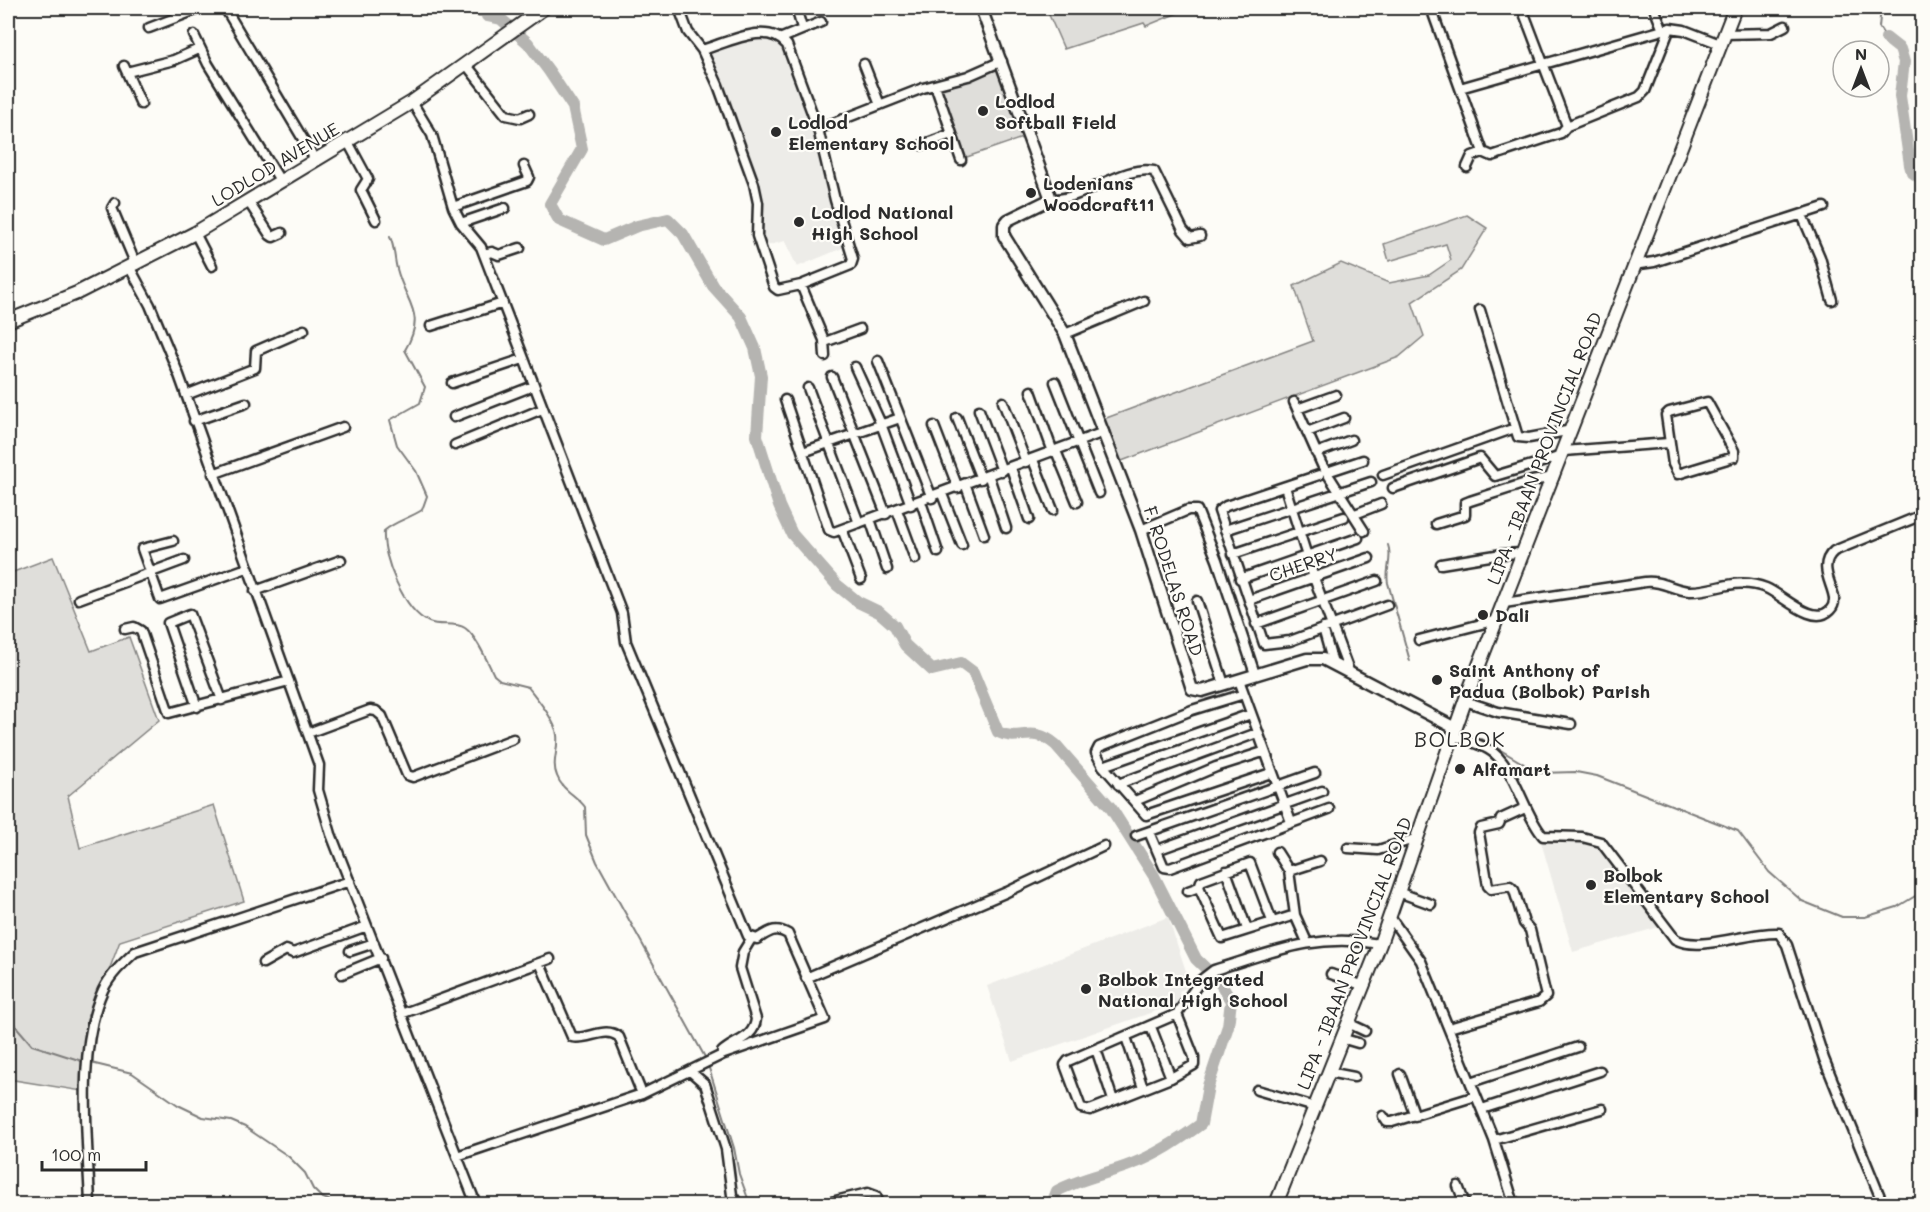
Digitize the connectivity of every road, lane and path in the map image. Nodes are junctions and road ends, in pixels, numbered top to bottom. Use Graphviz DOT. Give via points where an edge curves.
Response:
graph roads {
  1 [pos="201,8"];
  2 [pos="225,8"];
  3 [pos="544,8"];
  4 [pos="679,8"];
  5 [pos="796,8"];
  6 [pos="981,8"];
  7 [pos="1431,8"];
  8 [pos="1522,8"];
  9 [pos="1654,8"];
  10 [pos="1735,8"];
  11 [pos="821,22"];
  12 [pos="1785,26"];
  13 [pos="149,28"];
  14 [pos="802,28"];
  15 [pos="1666,29"];
  16 [pos="194,35"];
  17 [pos="782,38"];
  18 [pos="1722,39"];
  19 [pos="199,49"];
  20 [pos="702,50"];
  21 [pos="1002,62"];
  22 [pos="465,63"];
  23 [pos="1544,63"];
  24 [pos="864,64"];
  25 [pos="935,85"];
  26 [pos="1460,88"];
  27 [pos="412,102"];
  28 [pos="141,104"];
  29 [pos="880,105"];
  30 [pos="529,114"];
  31 [pos="1567,126"];
  32 [pos="818,129"];
  33 [pos="951,134"];
  34 [pos="348,142"];
  35 [pos="922,146"];
  36 [pos="1483,152"];
  37 [pos="961,160"];
  38 [pos="316,161"];
  39 [pos="524,166"];
  40 [pos="1467,166"];
  41 [pos="281,182"];
  42 [pos="1051,199"];
  43 [pos="248,201"];
  44 [pos="115,203"];
  45 [pos="453,207"];
  46 [pos="1824,207"];
  47 [pos="505,208"];
  48 [pos="1802,215"];
  49 [pos="376,220"];
  50 [pos="461,223"];
  51 [pos="195,234"];
  52 [pos="282,234"];
  53 [pos="1200,236"];
  54 [pos="520,248"];
  55 [pos="484,254"];
  56 [pos="1634,265"];
  57 [pos="212,266"];
  58 [pos="133,267"];
  59 [pos="801,285"];
  60 [pos="1832,300"];
  61 [pos="1144,301"];
  62 [pos="503,303"];
  63 [pos="1480,310"];
  64 [pos="8,321"];
  65 [pos="431,326"];
  66 [pos="860,329"];
  67 [pos="304,330"];
  68 [pos="1065,334"];
  69 [pos="825,342"];
  70 [pos="825,356"];
  71 [pos="523,359"];
  72 [pos="878,361"];
  73 [pos="855,367"];
  74 [pos="832,377"];
  75 [pos="1055,382"];
  76 [pos="452,383"];
  77 [pos="533,386"];
  78 [pos="808,388"];
  79 [pos="1031,391"];
  80 [pos="186,395"];
  81 [pos="1336,395"];
  82 [pos="785,400"];
  83 [pos="1003,402"];
  84 [pos="246,404"];
  85 [pos="542,409"];
  86 [pos="979,410"];
  87 [pos="454,417"];
  88 [pos="900,418"];
  89 [pos="957,418"];
  90 [pos="1344,418"];
  91 [pos="194,421"];
  92 [pos="881,424"];
  93 [pos="934,426"];
  94 [pos="343,427"];
  95 [pos="1515,428"];
  96 [pos="1572,430"];
  97 [pos="1104,432"];
  98 [pos="1307,432"];
  99 [pos="856,433"];
  100 [pos="1351,440"];
  101 [pos="829,443"];
  102 [pos="1078,443"];
  103 [pos="1670,443"];
  104 [pos="455,445"];
  105 [pos="803,452"];
  106 [pos="1054,452"];
  107 [pos="1316,453"];
  108 [pos="1563,453"];
  109 [pos="1363,460"];
  110 [pos="1029,461"];
  111 [pos="1007,470"];
  112 [pos="213,474"];
  113 [pos="1323,474"];
  114 [pos="1383,476"];
  115 [pos="1554,477"];
  116 [pos="985,478"];
  117 [pos="1371,482"];
  118 [pos="962,487"];
  119 [pos="1285,487"];
  120 [pos="1394,488"];
  121 [pos="1340,492"];
  122 [pos="1099,493"];
  123 [pos="942,494"];
  124 [pos="933,498"];
  125 [pos="921,502"];
  126 [pos="1077,502"];
  127 [pos="1381,504"];
  128 [pos="911,505"];
  129 [pos="897,510"];
  130 [pos="1053,510"];
  131 [pos="1293,510"];
  132 [pos="886,514"];
  133 [pos="1354,514"];
  134 [pos="1923,515"];
  135 [pos="1344,517"];
  136 [pos="870,519"];
  137 [pos="1029,519"];
  138 [pos="859,523"];
  139 [pos="1436,524"];
  140 [pos="1006,528"];
  141 [pos="842,529"];
  142 [pos="1141,530"];
  143 [pos="1225,530"];
  144 [pos="1300,533"];
  145 [pos="984,535"];
  146 [pos="173,541"];
  147 [pos="962,545"];
  148 [pos="938,552"];
  149 [pos="1523,553"];
  150 [pos="1233,555"];
  151 [pos="1306,555"];
  152 [pos="1369,558"];
  153 [pos="915,559"];
  154 [pos="184,560"];
  155 [pos="341,560"];
  156 [pos="1441,564"];
  157 [pos="248,568"];
  158 [pos="887,569"];
  159 [pos="150,572"];
  160 [pos="1314,578"];
  161 [pos="861,579"];
  162 [pos="1240,579"];
  163 [pos="1377,580"];
  164 [pos="255,591"];
  165 [pos="79,599"];
  166 [pos="1249,600"];
  167 [pos="1322,600"];
  168 [pos="1197,601"];
  169 [pos="1504,603"];
  170 [pos="1387,604"];
  171 [pos="1497,620"];
  172 [pos="1256,624"];
  173 [pos="1327,627"];
  174 [pos="126,629"];
  175 [pos="1419,640"];
  176 [pos="1333,664"];
  177 [pos="1348,671"];
  178 [pos="1255,674"];
  179 [pos="1239,680"];
  180 [pos="289,681"];
  181 [pos="1224,684"];
  182 [pos="1244,694"];
  183 [pos="222,700"];
  184 [pos="1465,701"];
  185 [pos="197,707"];
  186 [pos="1251,714"];
  187 [pos="1571,724"];
  188 [pos="1453,732"];
  189 [pos="1257,733"];
  190 [pos="308,734"];
  191 [pos="513,739"];
  192 [pos="1263,752"];
  193 [pos="1103,766"];
  194 [pos="1271,773"];
  195 [pos="1315,773"];
  196 [pos="1118,784"];
  197 [pos="1277,786"];
  198 [pos="1322,791"];
  199 [pos="1135,801"];
  200 [pos="1284,804"];
  201 [pos="1525,808"];
  202 [pos="1329,809"];
  203 [pos="1290,822"];
  204 [pos="1149,832"];
  205 [pos="1136,836"];
  206 [pos="1418,838"];
  207 [pos="1104,846"];
  208 [pos="1348,848"];
  209 [pos="1157,850"];
  210 [pos="1276,852"];
  211 [pos="1320,861"];
  212 [pos="1226,871"];
  213 [pos="1289,871"];
  214 [pos="350,881"];
  215 [pos="1199,886"];
  216 [pos="1188,891"];
  217 [pos="1398,892"];
  218 [pos="1431,904"];
  219 [pos="1295,915"];
  220 [pos="1390,917"];
  221 [pos="1272,921"];
  222 [pos="367,926"];
  223 [pos="1247,929"];
  224 [pos="751,939"];
  225 [pos="1307,942"];
  226 [pos="374,943"];
  227 [pos="1380,944"];
  228 [pos="350,951"];
  229 [pos="381,958"];
  230 [pos="550,959"];
  231 [pos="263,963"];
  232 [pos="540,963"];
  233 [pos="342,974"];
  234 [pos="1330,974"];
  235 [pos="806,978"];
  236 [pos="1364,986"];
  237 [pos="401,1014"];
  238 [pos="1177,1014"];
  239 [pos="1348,1023"];
  240 [pos="1151,1027"];
  241 [pos="1449,1028"];
  242 [pos="1365,1031"];
  243 [pos="1126,1037"];
  244 [pos="1341,1038"];
  245 [pos="1358,1043"];
  246 [pos="1578,1047"];
  247 [pos="1096,1049"];
  248 [pos="701,1065"];
  249 [pos="690,1071"];
  250 [pos="1600,1071"];
  251 [pos="1328,1072"];
  252 [pos="1400,1074"];
  253 [pos="1354,1077"];
  254 [pos="1172,1078"];
  255 [pos="1471,1082"];
  256 [pos="1143,1089"];
  257 [pos="1257,1090"];
  258 [pos="642,1094"];
  259 [pos="1476,1096"];
  260 [pos="1113,1100"];
  261 [pos="1315,1107"];
  262 [pos="1602,1108"];
  263 [pos="1482,1109"];
  264 [pos="1383,1116"];
  265 [pos="1415,1116"];
  266 [pos="1494,1140"];
  267 [pos="458,1156"];
  268 [pos="1458,1186"];
  269 [pos="90,1204"];
  270 [pos="474,1204"];
  271 [pos="738,1204"];
  272 [pos="824,1204"];
  273 [pos="879,1204"];
  274 [pos="1276,1204"];
  275 [pos="1465,1204"];
  276 [pos="1514,1204"];
  277 [pos="1883,1204"];
  1 -- 13 [label="street"];
  2 -- 38 [label="street"];
  3 -- 22 [label="main road, LODLOD AVENUE"];
  4 -- 20 [label="street" via="692,40"];
  5 -- 14 [label="street"];
  6 -- 21 [label="street"];
  7 -- 26 [label="street"];
  8 -- 23 [label="street"];
  9 -- 15 [label="street"];
  10 -- 18 [label="main road, LIPA - IBAAN PROVINCIAL ROAD"];
  11 -- 14 [label="street"];
  12 -- 18 [label="street" via="1771,33"];
  14 -- 17 [label="street"];
  15 -- 18 [label="street"];
  15 -- 23 [label="street"];
  15 -- 31 [label="street" via="1641,95"];
  16 -- 19 [label="street"];
  17 -- 20 [label="street" via="755,34"];
  17 -- 32 [label="street"];
  18 -- 56 [label="main road, LIPA - IBAAN PROVINCIAL ROAD"];
  19 -- 28 [label="street" via="174,60 125,69"];
  19 -- 41 [label="street"];
  20 -- 59 [label="street" via="754,184 759,203 757,236 774,287 778,290"];
  21 -- 25 [label="street"];
  21 -- 42 [label="street"];
  22 -- 27 [label="main road, LODLOD AVENUE"];
  22 -- 30 [label="street" via="506,116 520,118"];
  23 -- 26 [label="street"];
  23 -- 31 [label="street"];
  24 -- 29 [label="street"];
  25 -- 29 [label="street"];
  25 -- 33 [label="street"];
  26 -- 36 [label="street"];
  27 -- 34 [label="main road, LODLOD AVENUE"];
  27 -- 45 [label="street" via="432,135"];
  29 -- 32 [label="street"];
  31 -- 36 [label="street" via="1562,133 1495,156"];
  32 -- 59 [label="street" via="853,259 851,265"];
  33 -- 35 [label="street"];
  33 -- 37 [label="street"];
  34 -- 38 [label="main road, LODLOD AVENUE"];
  34 -- 49 [label="street" via="368,179 361,190"];
  36 -- 40 [label="street" via="1472,156"];
  38 -- 41 [label="main road, LODLOD AVENUE"];
  39 -- 45 [label="street" via="530,177 527,181"];
  41 -- 43 [label="main road, LODLOD AVENUE"];
  42 -- 53 [label="street" via="1070,197 1132,173 1154,171 1183,230 1190,238"];
  42 -- 68 [label="street, F. RODELAS ROAD" via="1021,212 1004,225 1003,231"];
  43 -- 51 [label="main road, LODLOD AVENUE"];
  43 -- 52 [label="street" via="270,235"];
  44 -- 58 [label="street" via="112,208"];
  45 -- 50 [label="street"];
  46 -- 48 [label="street"];
  47 -- 50 [label="street"];
  48 -- 56 [label="street" via="1662,260"];
  48 -- 60 [label="street"];
  50 -- 55 [label="street"];
  51 -- 57 [label="street"];
  51 -- 58 [label="main road, LODLOD AVENUE"];
  54 -- 55 [label="street" via="498,255"];
  55 -- 62 [label="street"];
  56 -- 96 [label="main road, LIPA - IBAAN PROVINCIAL ROAD"];
  58 -- 64 [label="main road, LODLOD AVENUE"];
  58 -- 80 [label="street"];
  59 -- 69 [label="street"];
  61 -- 68 [label="street"];
  62 -- 65 [label="street"];
  62 -- 71 [label="street"];
  63 -- 95 [label="street"];
  66 -- 69 [label="street"];
  67 -- 80 [label="street" via="256,351 255,368"];
  68 -- 97 [label="street, F. RODELAS ROAD"];
  69 -- 70 [label="street"];
  71 -- 76 [label="street"];
  71 -- 77 [label="street"];
  72 -- 88 [label="street"];
  73 -- 92 [label="street"];
  74 -- 99 [label="street"];
  75 -- 102 [label="street"];
  77 -- 85 [label="street"];
  77 -- 87 [label="street"];
  78 -- 101 [label="street"];
  79 -- 106 [label="street"];
  80 -- 91 [label="street"];
  81 -- 98 [label="street" via="1296,406"];
  82 -- 105 [label="street"];
  83 -- 110 [label="street"];
  84 -- 91 [label="street"];
  85 -- 104 [label="street"];
  85 -- 224 [label="street" via="622,613 626,642"];
  86 -- 111 [label="street"];
  88 -- 92 [label="street"];
  88 -- 124 [label="street"];
  89 -- 116 [label="street"];
  90 -- 98 [label="street"];
  91 -- 112 [label="street"];
  92 -- 99 [label="street"];
  92 -- 128 [label="street"];
  93 -- 118 [label="street"];
  94 -- 112 [label="street"];
  95 -- 96 [label="street" via="1521,438"];
  95 -- 114 [label="street"];
  96 -- 108 [label="main road, LIPA - IBAAN PROVINCIAL ROAD"];
  97 -- 102 [label="street"];
  97 -- 142 [label="street, F. RODELAS ROAD"];
  98 -- 107 [label="street"];
  99 -- 101 [label="street"];
  99 -- 132 [label="street"];
  100 -- 107 [label="street"];
  101 -- 105 [label="street"];
  101 -- 138 [label="street"];
  102 -- 106 [label="street"];
  102 -- 122 [label="street"];
  103 -- 103 [label="street" via="1667,413 1707,402 1734,457 1678,474"];
  103 -- 108 [label="street"];
  105 -- 141 [label="street" via="829,530"];
  106 -- 110 [label="street"];
  106 -- 126 [label="street"];
  107 -- 113 [label="street"];
  108 -- 115 [label="main road, LIPA - IBAAN PROVINCIAL ROAD"];
  108 -- 120 [label="street" via="1495,476 1480,458"];
  109 -- 113 [label="street"];
  110 -- 111 [label="street"];
  110 -- 130 [label="street"];
  111 -- 116 [label="street"];
  111 -- 137 [label="street"];
  112 -- 157 [label="street"];
  113 -- 119 [label="street"];
  113 -- 121 [label="street"];
  115 -- 139 [label="street" via="1470,501 1465,504 1465,515"];
  115 -- 149 [label="main road, LIPA - IBAAN PROVINCIAL ROAD"];
  116 -- 118 [label="street"];
  116 -- 140 [label="street"];
  117 -- 121 [label="street"];
  118 -- 123 [label="street"];
  118 -- 145 [label="street"];
  119 -- 131 [label="street"];
  119 -- 143 [label="street" via="1220,509"];
  121 -- 131 [label="street"];
  121 -- 133 [label="street"];
  123 -- 124 [label="street"];
  123 -- 147 [label="street"];
  124 -- 125 [label="street"];
  125 -- 128 [label="street"];
  125 -- 148 [label="street"];
  127 -- 133 [label="street"];
  128 -- 129 [label="street"];
  129 -- 132 [label="street"];
  129 -- 153 [label="street"];
  131 -- 143 [label="street"];
  131 -- 144 [label="street"];
  132 -- 136 [label="street"];
  133 -- 151 [label="street" via="1361,534"];
  134 -- 169 [label="street" via="1828,556 1826,568 1835,598 1832,608 1823,615 1813,616 1766,588 1746,584 1687,591 1645,582"];
  135 -- 144 [label="street"];
  136 -- 138 [label="street"];
  136 -- 158 [label="street"];
  138 -- 141 [label="street"];
  141 -- 161 [label="street"];
  142 -- 178 [label="street" via="1188,510 1197,510"];
  142 -- 181 [label="street, F. RODELAS ROAD" via="1192,689 1202,692"];
  143 -- 150 [label="street"];
  144 -- 150 [label="street"];
  144 -- 151 [label="street"];
  146 -- 159 [label="street" via="142,549"];
  149 -- 156 [label="street"];
  149 -- 169 [label="main road, LIPA - IBAAN PROVINCIAL ROAD"];
  150 -- 162 [label="street"];
  151 -- 160 [label="street"];
  151 -- 162 [label="street"];
  152 -- 160 [label="street, CHERRY"];
  154 -- 159 [label="street"];
  155 -- 164 [label="street"];
  157 -- 159 [label="street" via="162,600"];
  157 -- 164 [label="street"];
  159 -- 165 [label="street"];
  160 -- 166 [label="street, CHERRY"];
  160 -- 167 [label="street"];
  162 -- 166 [label="street"];
  163 -- 167 [label="street"];
  164 -- 180 [label="street"];
  166 -- 172 [label="street"];
  167 -- 172 [label="street"];
  167 -- 173 [label="street"];
  168 -- 181 [label="street"];
  169 -- 171 [label="main road, LIPA - IBAAN PROVINCIAL ROAD"];
  170 -- 173 [label="street"];
  171 -- 175 [label="street"];
  171 -- 184 [label="main road, LIPA - IBAAN PROVINCIAL ROAD"];
  172 -- 173 [label="street" via="1268,645"];
  173 -- 176 [label="street"];
  173 -- 177 [label="street"];
  174 -- 185 [label="street" via="134,627 141,631 168,712"];
  176 -- 177 [label="street, F. RODELAS ROAD"];
  176 -- 178 [label="street, F. RODELAS ROAD" via="1314,658"];
  177 -- 188 [label="street, F. RODELAS ROAD"];
  178 -- 179 [label="street, F. RODELAS ROAD"];
  179 -- 181 [label="street, F. RODELAS ROAD"];
  179 -- 182 [label="street"];
  180 -- 183 [label="street"];
  180 -- 190 [label="street"];
  182 -- 186 [label="street"];
  182 -- 193 [label="street" via="1099,747 1096,753"];
  183 -- 185 [label="street"];
  183 -- 185 [label="street" via="190,614 168,623"];
  184 -- 187 [label="street" via="1495,712"];
  184 -- 188 [label="main road, LIPA - IBAAN PROVINCIAL ROAD"];
  186 -- 189 [label="street"];
  186 -- 193 [label="street"];
  188 -- 201 [label="street" via="1497,756"];
  188 -- 206 [label="main road, LIPA - IBAAN PROVINCIAL ROAD"];
  189 -- 192 [label="street"];
  189 -- 196 [label="street"];
  190 -- 191 [label="street" via="376,711 382,716 407,775 413,777"];
  190 -- 214 [label="street" via="319,765 318,790"];
  192 -- 194 [label="street"];
  192 -- 199 [label="street"];
  193 -- 196 [label="street"];
  194 -- 197 [label="street"];
  194 -- 199 [label="street" via="1144,814"];
  195 -- 197 [label="street"];
  196 -- 199 [label="street"];
  197 -- 200 [label="street"];
  197 -- 204 [label="street"];
  198 -- 200 [label="street"];
  200 -- 203 [label="street"];
  200 -- 209 [label="street"];
  201 -- 241 [label="street" via="1501,819 1499,824 1481,828 1479,833 1488,886 1512,887 1530,930 1546,996 1539,1002"];
  201 -- 277 [label="street" via="1543,836 1582,837 1601,842 1666,930 1681,943 1779,933 1787,945 1824,1059"];
  202 -- 203 [label="street"];
  203 -- 209 [label="street" via="1170,868 1164,867"];
  204 -- 205 [label="street"];
  204 -- 209 [label="street"];
  206 -- 208 [label="street" via="1378,850"];
  206 -- 217 [label="main road, LIPA - IBAAN PROVINCIAL ROAD"];
  207 -- 235 [label="street"];
  210 -- 213 [label="street"];
  211 -- 213 [label="street"];
  212 -- 215 [label="street" via="1201,881"];
  212 -- 221 [label="street" via="1253,864"];
  212 -- 223 [label="street"];
  213 -- 219 [label="street"];
  214 -- 222 [label="street"];
  214 -- 269 [label="street" via="135,952 119,968 103,990 88,1049"];
  215 -- 216 [label="street"];
  215 -- 223 [label="street" via="1220,936 1225,938"];
  217 -- 218 [label="street"];
  217 -- 220 [label="main road, LIPA - IBAAN PROVINCIAL ROAD"];
  219 -- 221 [label="street"];
  219 -- 225 [label="street"];
  220 -- 227 [label="main road, LIPA - IBAAN PROVINCIAL ROAD"];
  220 -- 241 [label="street" via="1421,961"];
  221 -- 223 [label="street"];
  222 -- 226 [label="street"];
  222 -- 231 [label="street" via="293,953 286,950"];
  224 -- 235 [label="street" via="774,930 788,934"];
  224 -- 248 [label="street" via="740,968 755,1026 748,1036"];
  225 -- 227 [label="street" via="1349,939"];
  225 -- 238 [label="street" via="1214,969 1201,980"];
  226 -- 228 [label="street"];
  226 -- 229 [label="street"];
  227 -- 236 [label="main road, LIPA - IBAAN PROVINCIAL ROAD"];
  229 -- 233 [label="street"];
  229 -- 237 [label="street"];
  230 -- 232 [label="street"];
  232 -- 237 [label="street"];
  232 -- 258 [label="street" via="572,1037 608,1032 619,1037"];
  234 -- 236 [label="street"];
  235 -- 248 [label="street" via="825,1020"];
  236 -- 239 [label="main road, LIPA - IBAAN PROVINCIAL ROAD"];
  237 -- 267 [label="street"];
  238 -- 240 [label="street"];
  238 -- 254 [label="street" via="1196,1062"];
  239 -- 242 [label="street"];
  239 -- 244 [label="main road, LIPA - IBAAN PROVINCIAL ROAD"];
  240 -- 243 [label="street"];
  240 -- 254 [label="street"];
  241 -- 255 [label="street"];
  243 -- 247 [label="street"];
  243 -- 256 [label="street"];
  244 -- 245 [label="street"];
  244 -- 251 [label="main road, LIPA - IBAAN PROVINCIAL ROAD"];
  246 -- 255 [label="street"];
  247 -- 260 [label="street"];
  247 -- 260 [label="street" via="1068,1061 1066,1070 1081,1108 1090,1110"];
  248 -- 249 [label="street"];
  249 -- 258 [label="street"];
  249 -- 271 [label="street" via="705,1084 726,1149 732,1195"];
  250 -- 263 [label="street"];
  251 -- 253 [label="street"];
  251 -- 261 [label="main road, LIPA - IBAAN PROVINCIAL ROAD"];
  252 -- 265 [label="street"];
  254 -- 256 [label="street"];
  255 -- 259 [label="street"];
  256 -- 260 [label="street"];
  257 -- 261 [label="street"];
  258 -- 267 [label="street"];
  259 -- 263 [label="street"];
  259 -- 265 [label="street"];
  261 -- 274 [label="main road, LIPA - IBAAN PROVINCIAL ROAD"];
  262 -- 266 [label="street"];
  263 -- 266 [label="street"];
  264 -- 265 [label="street" via="1389,1123"];
  266 -- 276 [label="street"];
  267 -- 270 [label="street"];
  268 -- 275 [label="street"];
  272 -- 273 [label="street" via="868,1193 876,1196"];
}
